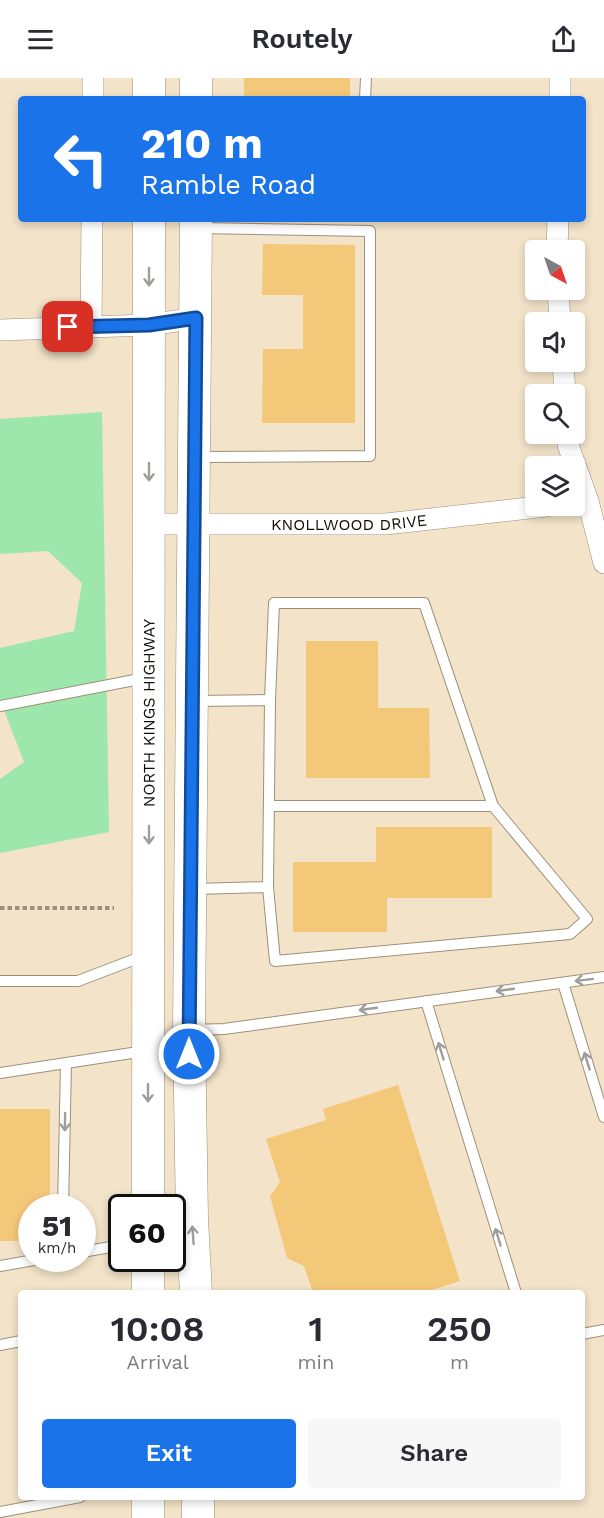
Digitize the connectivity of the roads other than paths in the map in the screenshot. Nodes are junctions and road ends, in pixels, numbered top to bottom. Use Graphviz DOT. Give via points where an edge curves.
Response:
graph roads {
  1 [pos="93,78"];
  2 [pos="149,78"];
  3 [pos="196,78"];
  4 [pos="366,78"];
  5 [pos="560,78"];
  6 [pos="93,96"];
  7 [pos="150,96"];
  8 [pos="196,96"];
  9 [pos="365,96"];
  10 [pos="560,96"];
  11 [pos="92,222"];
  12 [pos="149,222"];
  13 [pos="558,222"];
  14 [pos="196,224"];
  15 [pos="557,240"];
  16 [pos="196,318"];
  17 [pos="149,325"];
  18 [pos="91,327"];
  19 [pos="0,330"];
  20 [pos="568,444"];
  21 [pos="195,457"];
  22 [pos="589,501"];
  23 [pos="525,508"];
  24 [pos="149,524"];
  25 [pos="195,524"];
  26 [pos="604,563"];
  27 [pos="149,678"];
  28 [pos="270,700"];
  29 [pos="193,701"];
  30 [pos="0,706"];
  31 [pos="269,806"];
  32 [pos="493,806"];
  33 [pos="268,886"];
  34 [pos="191,889"];
  35 [pos="149,954"];
  36 [pos="604,977"];
  37 [pos="0,981"];
  38 [pos="563,982"];
  39 [pos="426,1001"];
  40 [pos="189,1030"];
  41 [pos="148,1051"];
  42 [pos="66,1063"];
  43 [pos="0,1073"];
  44 [pos="604,1117"];
  45 [pos="63,1194"];
  46 [pos="148,1194"];
  47 [pos="18,1263"];
  48 [pos="0,1266"];
  49 [pos="148,1272"];
  50 [pos="148,1290"];
  51 [pos="196,1290"];
  52 [pos="515,1290"];
  53 [pos="604,1330"];
  54 [pos="585,1333"];
  55 [pos="18,1342"];
  56 [pos="0,1346"];
  57 [pos="64,1500"];
  58 [pos="148,1500"];
  59 [pos="198,1500"];
  60 [pos="0,1512"];
  61 [pos="148,1518"];
  62 [pos="198,1518"];
  1 -- 6 [label="street"];
  2 -- 7 [label="main road"];
  3 -- 8 [label="main road"];
  4 -- 9 [label="lane"];
  5 -- 10 [label="street"];
  11 -- 18 [label="street"];
  12 -- 17 [label="main road, NORTH KINGS HIGHWAY, one-way"];
  13 -- 15 [label="street"];
  14 -- 16 [label="main road"];
  14 -- 21 [label="lane" via="370,231 370,456"];
  16 -- 17 [label="street"];
  16 -- 21 [label="main road"];
  17 -- 18 [label="street"];
  17 -- 24 [label="main road, NORTH KINGS HIGHWAY, one-way"];
  18 -- 19 [label="street"];
  20 -- 22 [label="street"];
  21 -- 25 [label="main road"];
  22 -- 26 [label="street"];
  23 -- 25 [label="street, KNOLLWOOD DRIVE" via="386,524"];
  24 -- 25 [label="street, KNOLLWOOD DRIVE"];
  24 -- 27 [label="main road, NORTH KINGS HIGHWAY"];
  25 -- 29 [label="main road"];
  27 -- 30 [label="lane"];
  27 -- 35 [label="main road, NORTH KINGS HIGHWAY, one-way"];
  28 -- 29 [label="lane"];
  28 -- 31 [label="lane"];
  28 -- 32 [label="lane" via="274,603 424,603"];
  29 -- 34 [label="main road"];
  31 -- 32 [label="lane"];
  31 -- 33 [label="lane"];
  32 -- 33 [label="lane" via="587,919 570,934 275,961"];
  33 -- 34 [label="lane"];
  34 -- 40 [label="main road"];
  35 -- 37 [label="lane" via="78,981"];
  35 -- 41 [label="main road, NORTH KINGS HIGHWAY"];
  36 -- 38 [label="lane, one-way"];
  38 -- 39 [label="lane, one-way"];
  44 -- 38 [label="lane, one-way"];
  39 -- 40 [label="lane, one-way" via="224,1029"];
  52 -- 39 [label="lane, one-way"];
  51 -- 40 [label="main road, one-way"];
  41 -- 42 [label="lane"];
  41 -- 46 [label="main road, NORTH KINGS HIGHWAY, one-way"];
  42 -- 43 [label="lane"];
  42 -- 45 [label="lane, one-way"];
  47 -- 48 [label="lane"];
  49 -- 50 [label="main road"];
  53 -- 54 [label="lane"];
  55 -- 56 [label="lane"];
  57 -- 60 [label="lane"];
  58 -- 61 [label="main road"];
  59 -- 62 [label="main road"];
}
